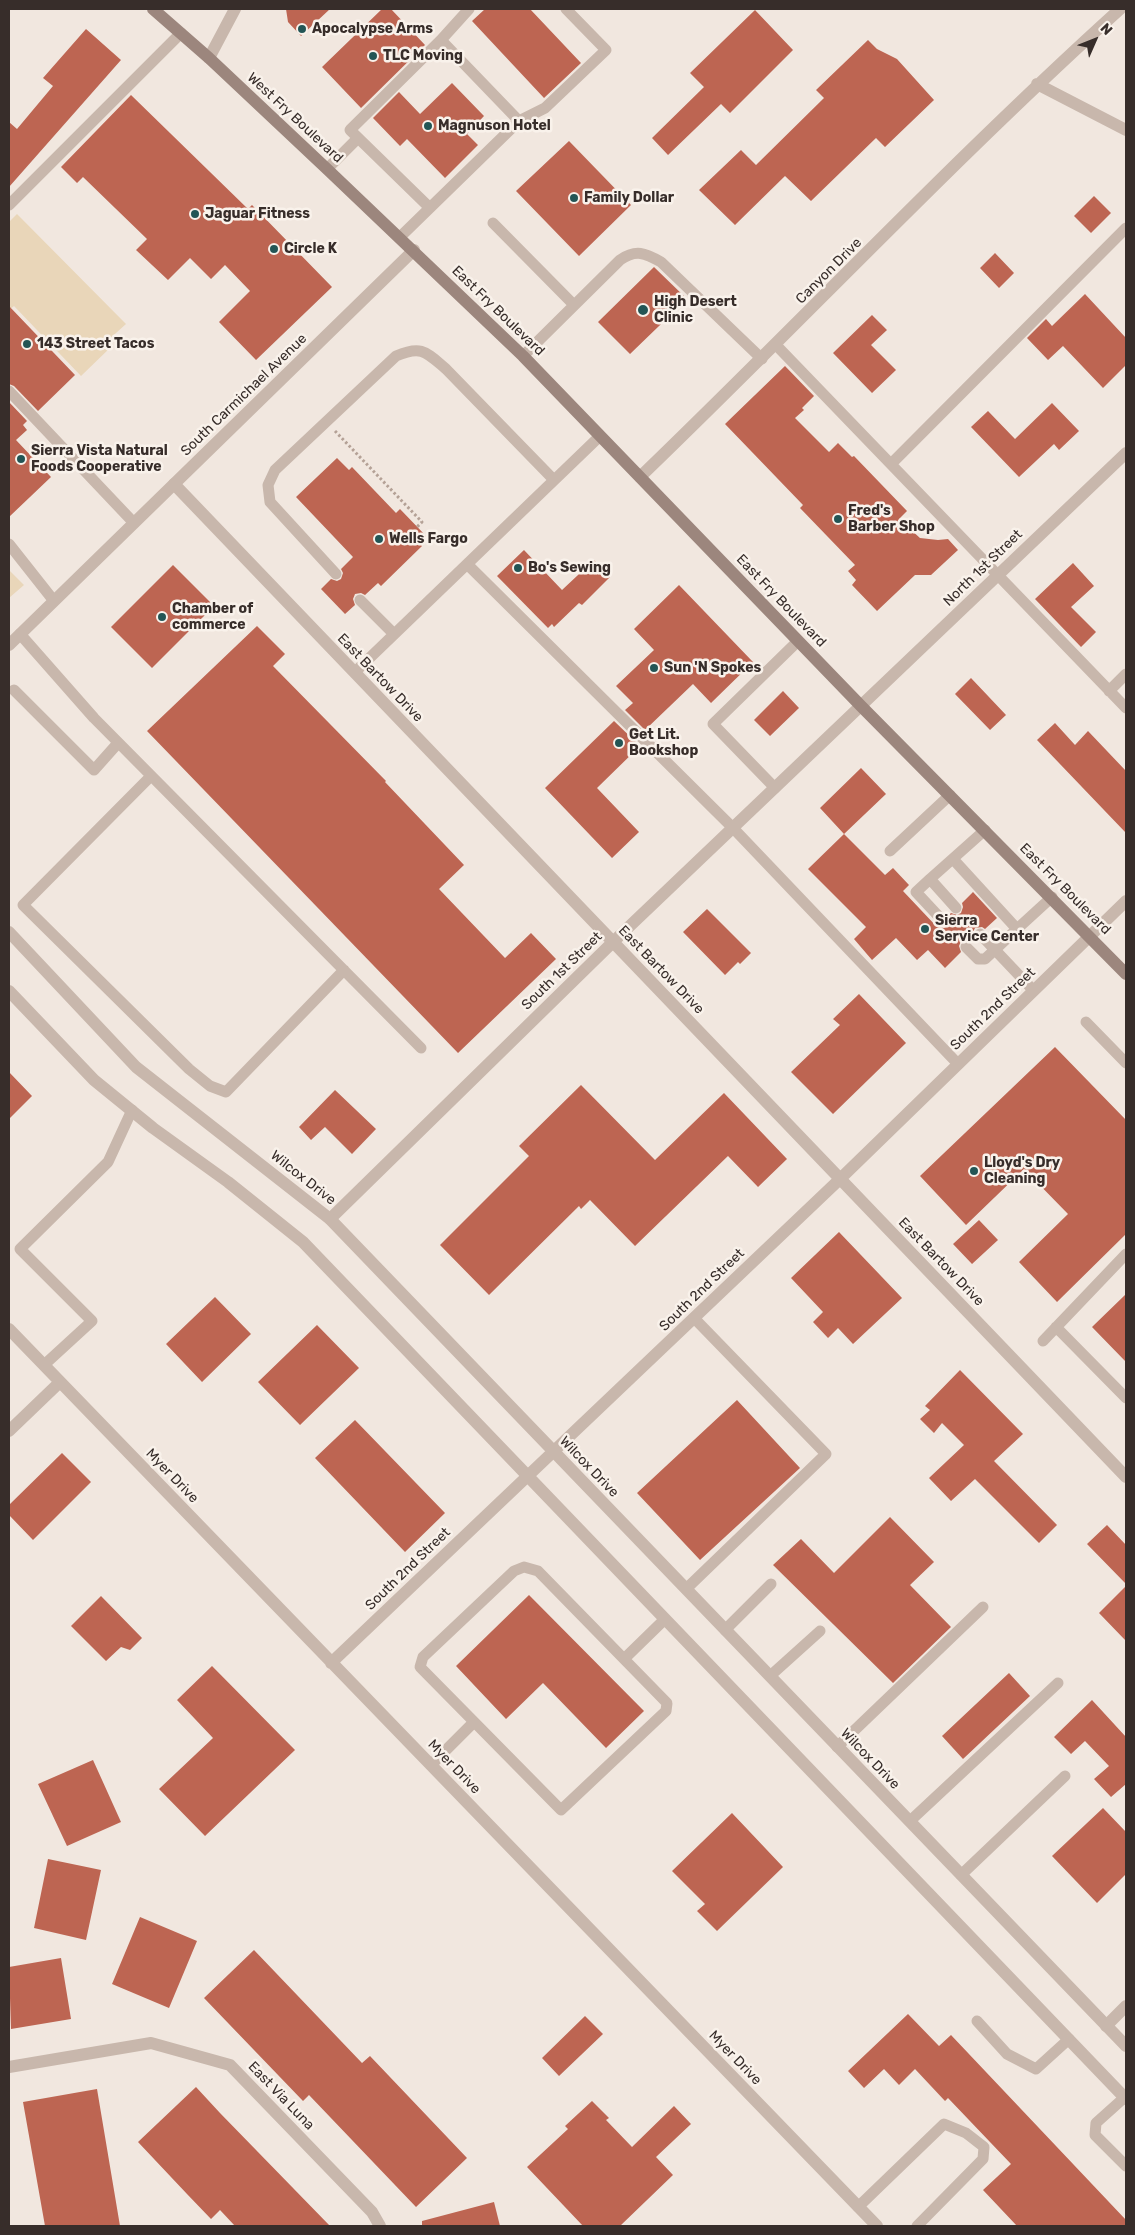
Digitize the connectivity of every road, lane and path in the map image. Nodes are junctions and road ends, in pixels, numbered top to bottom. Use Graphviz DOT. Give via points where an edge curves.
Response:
graph roads {
  1 [pos="153,9"];
  2 [pos="235,9"];
  3 [pos="469,9"];
  4 [pos="566,9"];
  5 [pos="1120,9"];
  6 [pos="181,33"];
  7 [pos="441,40"];
  8 [pos="209,58"];
  9 [pos="1037,84"];
  10 [pos="519,121"];
  11 [pos="1126,130"];
  12 [pos="358,138"];
  13 [pos="327,169"];
  14 [pos="9,205"];
  15 [pos="430,208"];
  16 [pos="493,223"];
  17 [pos="1126,228"];
  18 [pos="400,237"];
  19 [pos="414,250"];
  20 [pos="574,305"];
  21 [pos="776,345"];
  22 [pos="523,356"];
  23 [pos="762,359"];
  24 [pos="9,391"];
  25 [pos="326,422"];
  26 [pos="600,436"];
  27 [pos="1126,453"];
  28 [pos="891,464"];
  29 [pos="640,477"];
  30 [pos="554,480"];
  31 [pos="174,484"];
  32 [pos="134,522"];
  33 [pos="417,526"];
  34 [pos="9,544"];
  35 [pos="466,564"];
  36 [pos="336,574"];
  37 [pos="998,575"];
  38 [pos="54,600"];
  39 [pos="360,600"];
  40 [pos="20,634"];
  41 [pos="394,634"];
  42 [pos="798,641"];
  43 [pos="9,645"];
  44 [pos="355,672"];
  45 [pos="1126,674"];
  46 [pos="14,690"];
  47 [pos="1109,691"];
  48 [pos="861,706"];
  49 [pos="1126,708"];
  50 [pos="118,743"];
  51 [pos="151,776"];
  52 [pos="775,788"];
  53 [pos="950,795"];
  54 [pos="733,828"];
  55 [pos="985,830"];
  56 [pos="890,851"];
  57 [pos="952,859"];
  58 [pos="930,879"];
  59 [pos="1052,897"];
  60 [pos="1126,901"];
  61 [pos="956,908"];
  62 [pos="943,921"];
  63 [pos="1017,929"];
  64 [pos="9,932"];
  65 [pos="980,934"];
  66 [pos="1090,935"];
  67 [pos="613,942"];
  68 [pos="966,947"];
  69 [pos="995,951"];
  70 [pos="344,970"];
  71 [pos="1126,974"];
  72 [pos="1034,990"];
  73 [pos="9,991"];
  74 [pos="1086,1022"];
  75 [pos="421,1048"];
  76 [pos="1126,1063"];
  77 [pos="958,1064"];
  78 [pos="132,1110"];
  79 [pos="840,1179"];
  80 [pos="330,1219"];
  81 [pos="1126,1254"];
  82 [pos="694,1318"];
  83 [pos="1056,1328"];
  84 [pos="9,1329"];
  85 [pos="1043,1341"];
  86 [pos="44,1365"];
  87 [pos="60,1382"];
  88 [pos="1126,1398"];
  89 [pos="9,1431"];
  90 [pos="554,1452"];
  91 [pos="527,1477"];
  92 [pos="1126,1477"];
  93 [pos="771,1584"];
  94 [pos="686,1589"];
  95 [pos="983,1607"];
  96 [pos="664,1620"];
  97 [pos="725,1630"];
  98 [pos="820,1631"];
  99 [pos="624,1659"];
  100 [pos="332,1662"];
  101 [pos="770,1676"];
  102 [pos="1058,1683"];
  103 [pos="474,1722"];
  104 [pos="838,1746"];
  105 [pos="431,1765"];
  106 [pos="1064,1776"];
  107 [pos="910,1821"];
  108 [pos="962,1875"];
  109 [pos="1126,2006"];
  110 [pos="977,2021"];
  111 [pos="1106,2026"];
  112 [pos="1069,2039"];
  113 [pos="1126,2046"];
  114 [pos="9,2067"];
  115 [pos="1125,2098"];
  116 [pos="1126,2166"];
  117 [pos="858,2207"];
  118 [pos="380,2226"];
  119 [pos="877,2226"];
  120 [pos="917,2226"];
  1 -- 6 [label="main road, West Fry Boulevard"];
  2 -- 8 [label="street"];
  3 -- 7 [label="lane"];
  4 -- 10 [label="lane" via="606,50 545,108"];
  5 -- 9 [label="street, Canyon Drive"];
  6 -- 8 [label="main road, West Fry Boulevard"];
  6 -- 14 [label="lane"];
  7 -- 10 [label="lane"];
  7 -- 12 [label="lane" via="350,130"];
  8 -- 13 [label="main road, West Fry Boulevard"];
  9 -- 11 [label="street"];
  9 -- 21 [label="street, Canyon Drive"];
  10 -- 15 [label="lane"];
  12 -- 13 [label="lane"];
  12 -- 15 [label="lane"];
  13 -- 18 [label="main road, West Fry Boulevard"];
  15 -- 18 [label="lane"];
  16 -- 20 [label="lane"];
  17 -- 28 [label="lane"];
  18 -- 19 [label="main road, West Fry Boulevard"];
  19 -- 22 [label="main road, East Fry Boulevard"];
  19 -- 31 [label="street, South Carmichael Avenue"];
  20 -- 22 [label="lane"];
  20 -- 23 [label="lane" via="630,253 648,254 662,262"];
  21 -- 23 [label="street, Canyon Drive"];
  21 -- 28 [label="lane"];
  22 -- 26 [label="main road, East Fry Boulevard"];
  23 -- 29 [label="street, Canyon Drive"];
  24 -- 32 [label="lane"];
  25 -- 30 [label="lane" via="396,356 411,350 426,352"];
  25 -- 33 [label="path" via="422,522"];
  25 -- 36 [label="lane" via="275,470 268,485 270,502"];
  26 -- 29 [label="main road, East Fry Boulevard"];
  26 -- 30 [label="lane"];
  27 -- 37 [label="street, North 1st Street"];
  28 -- 37 [label="lane"];
  29 -- 42 [label="main road, East Fry Boulevard"];
  30 -- 35 [label="lane"];
  31 -- 32 [label="street, South Carmichael Avenue"];
  31 -- 44 [label="street, East Bartow Drive"];
  32 -- 38 [label="street, South Carmichael Avenue"];
  34 -- 38 [label="lane"];
  35 -- 41 [label="lane"];
  35 -- 54 [label="lane"];
  37 -- 47 [label="lane"];
  37 -- 48 [label="street, North 1st Street"];
  38 -- 40 [label="street, South Carmichael Avenue"];
  39 -- 41 [label="lane"];
  40 -- 43 [label="street, South Carmichael Avenue"];
  40 -- 50 [label="lane"];
  41 -- 44 [label="lane"];
  42 -- 48 [label="main road, East Fry Boulevard"];
  42 -- 52 [label="lane" via="713,724"];
  44 -- 67 [label="street, East Bartow Drive"];
  45 -- 47 [label="lane"];
  46 -- 50 [label="lane" via="94,770"];
  47 -- 49 [label="lane"];
  48 -- 52 [label="street, South 1st Street"];
  48 -- 53 [label="main road, East Fry Boulevard"];
  50 -- 51 [label="lane"];
  51 -- 70 [label="lane"];
  51 -- 70 [label="lane" via="23,905 189,1069 210,1086 226,1092"];
  52 -- 54 [label="street, South 1st Street"];
  53 -- 55 [label="main road, East Fry Boulevard"];
  53 -- 56 [label="lane"];
  54 -- 67 [label="street, South 1st Street"];
  54 -- 77 [label="lane"];
  55 -- 57 [label="lane"];
  55 -- 59 [label="main road, East Fry Boulevard"];
  57 -- 58 [label="lane"];
  57 -- 63 [label="lane"];
  58 -- 61 [label="lane"];
  58 -- 62 [label="lane" via="916,892"];
  59 -- 63 [label="lane"];
  59 -- 66 [label="main road, East Fry Boulevard"];
  60 -- 66 [label="street, South 2nd Street"];
  63 -- 69 [label="lane"];
  64 -- 80 [label="street, Wilcox Drive" via="136,1067"];
  65 -- 69 [label="lane"];
  66 -- 71 [label="main road, East Fry Boulevard"];
  66 -- 72 [label="street, South 2nd Street"];
  67 -- 79 [label="street, East Bartow Drive"];
  67 -- 80 [label="street, South 1st Street"];
  68 -- 69 [label="lane" via="978,959 985,959"];
  69 -- 72 [label="lane"];
  70 -- 75 [label="lane"];
  72 -- 77 [label="street, South 2nd Street"];
  73 -- 78 [label="street" via="94,1080"];
  74 -- 76 [label="lane"];
  77 -- 79 [label="street, South 2nd Street"];
  78 -- 86 [label="lane" via="108,1162 20,1248 92,1322"];
  78 -- 91 [label="street" via="303,1242"];
  79 -- 82 [label="street, South 2nd Street"];
  79 -- 92 [label="street, East Bartow Drive"];
  80 -- 90 [label="street, Wilcox Drive"];
  81 -- 83 [label="lane"];
  82 -- 90 [label="street, South 2nd Street"];
  82 -- 94 [label="lane" via="826,1454"];
  83 -- 85 [label="lane"];
  83 -- 88 [label="lane"];
  84 -- 86 [label="street, Myer Drive"];
  86 -- 87 [label="street, Myer Drive"];
  87 -- 89 [label="street"];
  87 -- 100 [label="street, Myer Drive"];
  90 -- 91 [label="street, South 2nd Street"];
  90 -- 94 [label="street, Wilcox Drive"];
  91 -- 96 [label="street"];
  91 -- 100 [label="street, South 2nd Street"];
  93 -- 97 [label="lane"];
  94 -- 97 [label="street, Wilcox Drive"];
  95 -- 104 [label="lane"];
  96 -- 99 [label="lane"];
  96 -- 112 [label="street"];
  97 -- 101 [label="street, Wilcox Drive"];
  98 -- 101 [label="lane"];
  99 -- 103 [label="lane" via="667,1703 666,1712 561,1810"];
  99 -- 103 [label="lane" via="538,1571 524,1567 514,1571 423,1657 420,1667"];
  100 -- 105 [label="street, Myer Drive"];
  101 -- 104 [label="street, Wilcox Drive"];
  102 -- 107 [label="lane"];
  103 -- 105 [label="lane"];
  104 -- 107 [label="street, Wilcox Drive"];
  105 -- 117 [label="street, Myer Drive"];
  106 -- 108 [label="lane"];
  107 -- 108 [label="street, Wilcox Drive"];
  108 -- 111 [label="street, Wilcox Drive"];
  109 -- 111 [label="street"];
  110 -- 112 [label="lane" via="1007,2054 1036,2069"];
  111 -- 113 [label="street, Wilcox Drive"];
  112 -- 115 [label="street"];
  114 -- 118 [label="street, East Via Luna" via="151,2043 230,2065 372,2212"];
  115 -- 116 [label="lane" via="1096,2123 1095,2135"];
  117 -- 119 [label="street, Myer Drive"];
  117 -- 120 [label="lane" via="944,2124 966,2133 984,2147 983,2159"];
}
